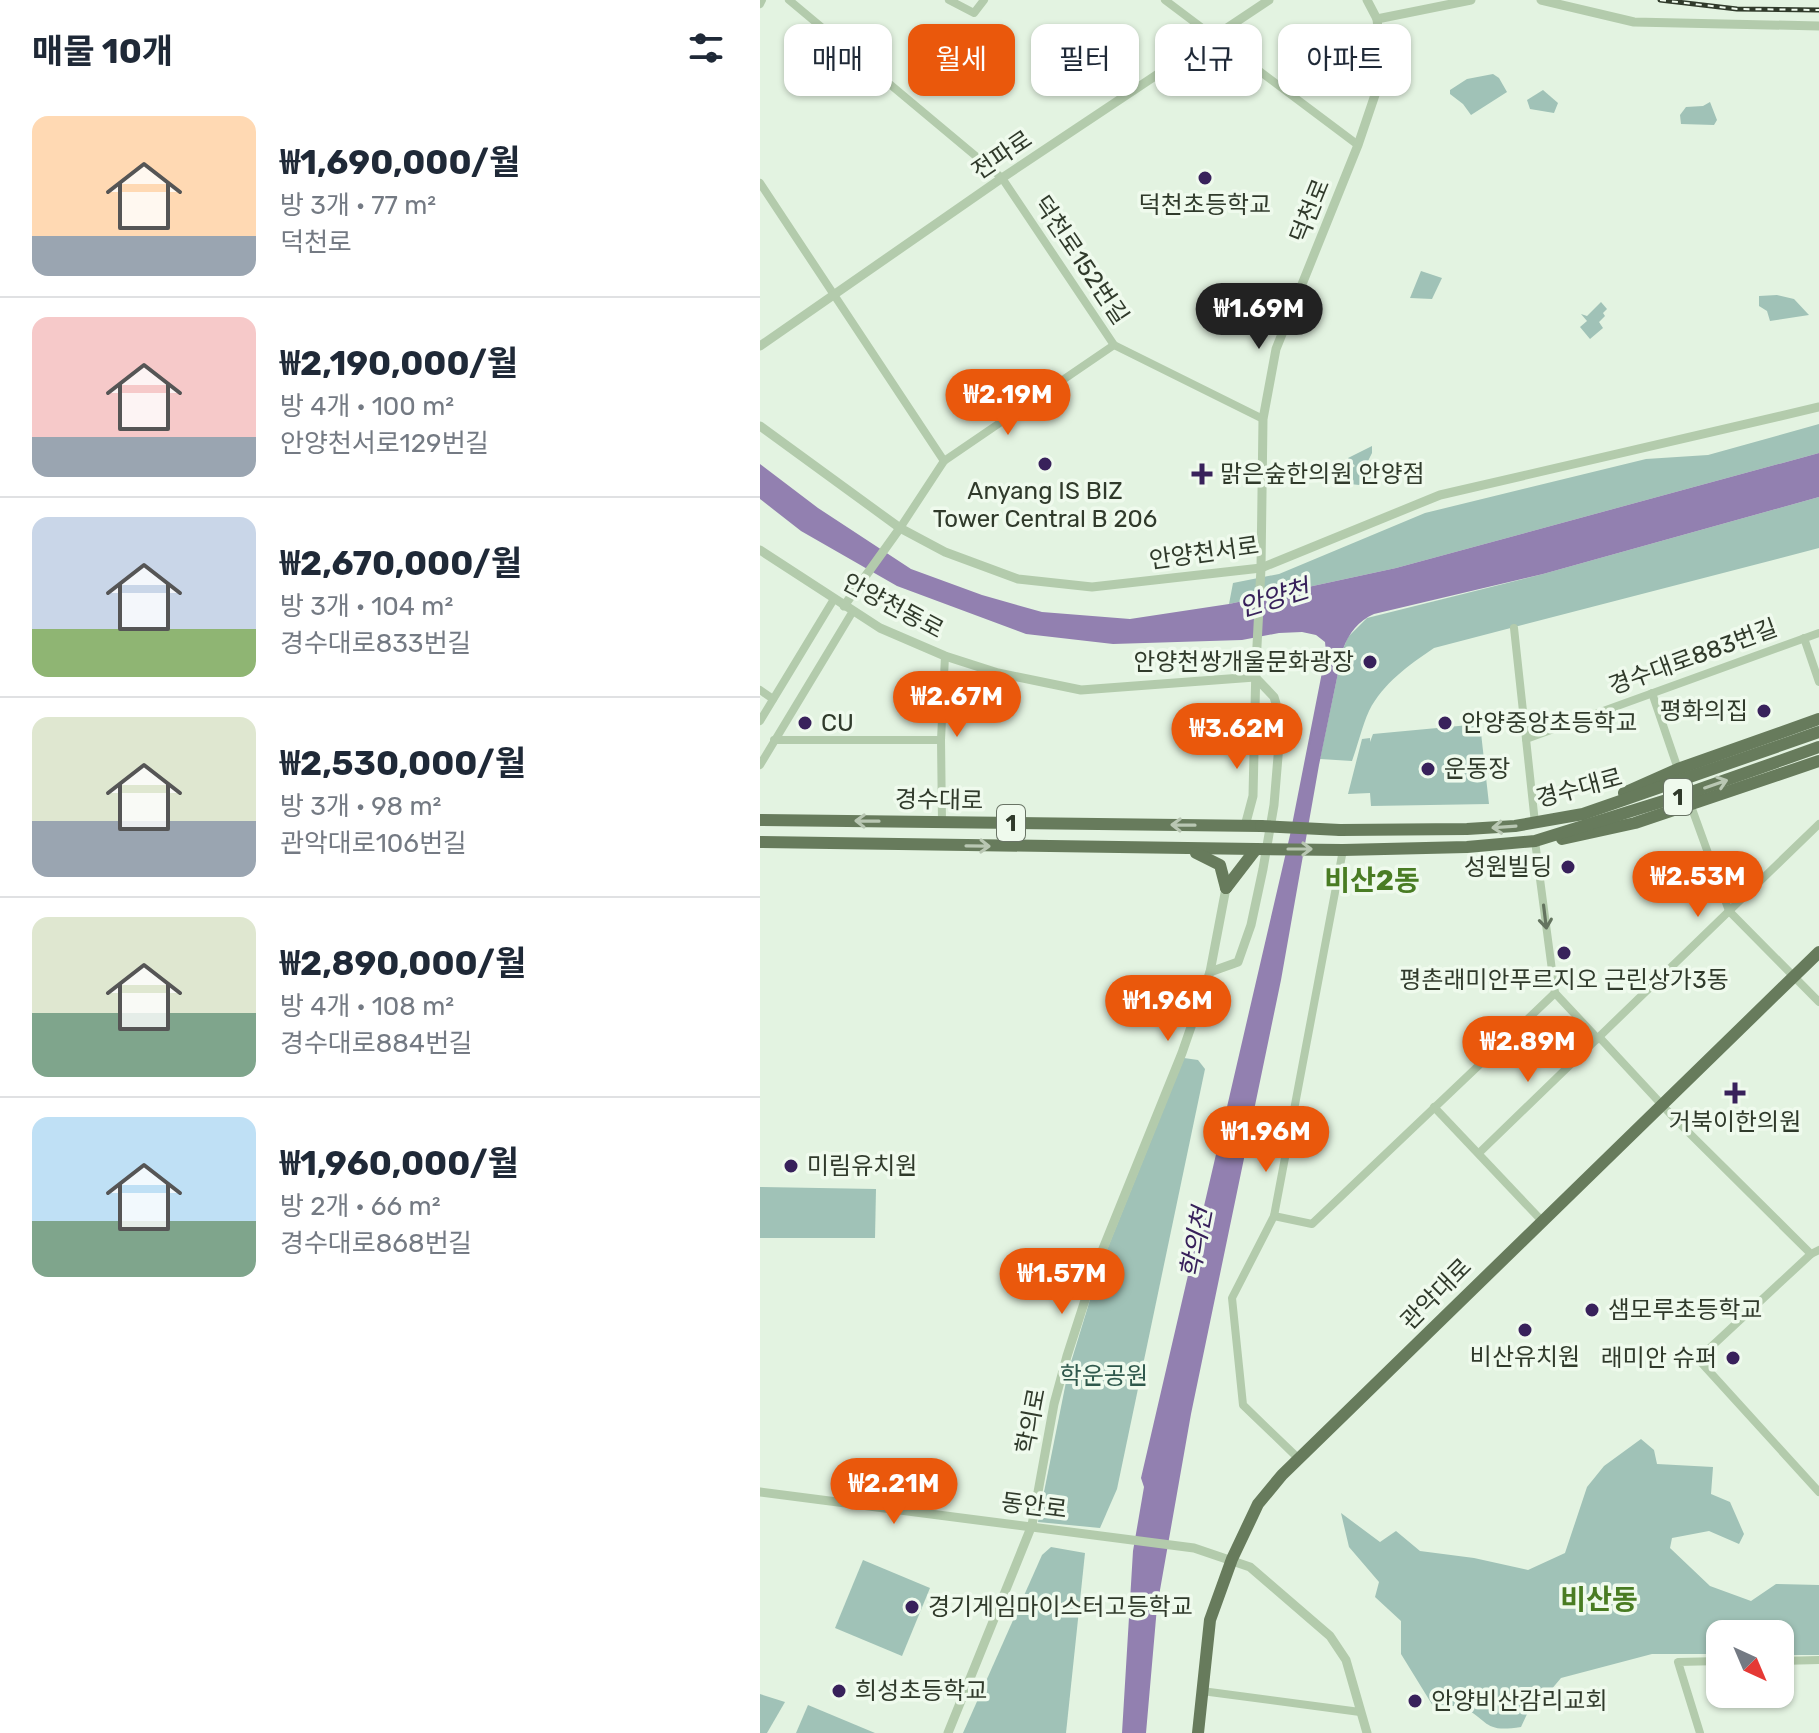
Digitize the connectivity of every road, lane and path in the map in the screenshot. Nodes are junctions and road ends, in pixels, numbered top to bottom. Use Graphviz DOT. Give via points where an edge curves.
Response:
graph roads {
  1 [pos="789,0"];
  2 [pos="949,0"];
  3 [pos="984,0"];
  4 [pos="1165,0"];
  5 [pos="1269,0"];
  6 [pos="1367,0"];
  7 [pos="1471,0"];
  8 [pos="1541,0"];
  9 [pos="1377,19"];
  10 [pos="1196,24"];
  11 [pos="1234,24"];
  12 [pos="1819,26"];
  13 [pos="1262,74"];
  14 [pos="1155,77"];
  15 [pos="1358,145"];
  16 [pos="1002,178"];
  17 [pos="760,183"];
  18 [pos="835,295"];
  19 [pos="1114,345"];
  20 [pos="760,346"];
  21 [pos="1819,407"];
  22 [pos="1263,419"];
  23 [pos="760,426"];
  24 [pos="944,461"];
  25 [pos="900,528"];
  26 [pos="760,550"];
  27 [pos="1261,568"];
  28 [pos="834,599"];
  29 [pos="848,609"];
  30 [pos="1514,628"];
  31 [pos="1819,633"];
  32 [pos="1804,638"];
  33 [pos="945,656"];
  34 [pos="1255,677"];
  35 [pos="1819,682"];
  36 [pos="760,690"];
  37 [pos="1652,693"];
  38 [pos="773,699"];
  39 [pos="1254,719"];
  40 [pos="1819,719"];
  41 [pos="1281,720"];
  42 [pos="760,721"];
  43 [pos="1819,732"];
  44 [pos="1526,739"];
  45 [pos="774,740"];
  46 [pos="941,740"];
  47 [pos="1819,747"];
  48 [pos="1819,761"];
  49 [pos="760,765"];
  50 [pos="1678,769"];
  51 [pos="1691,806"];
  52 [pos="1583,814"];
  53 [pos="760,820"];
  54 [pos="942,822"];
  55 [pos="1535,823"];
  56 [pos="1819,824"];
  57 [pos="1245,826"];
  58 [pos="1535,841"];
  59 [pos="760,842"];
  60 [pos="1256,849"];
  61 [pos="1189,850"];
  62 [pos="1343,850"];
  63 [pos="1226,888"];
  64 [pos="1729,911"];
  65 [pos="1819,952"];
  66 [pos="1210,972"];
  67 [pos="1793,978"];
  68 [pos="1555,993"];
  69 [pos="1819,1002"];
  70 [pos="1599,1038"];
  71 [pos="1664,1104"];
  72 [pos="1434,1107"];
  73 [pos="1479,1153"];
  74 [pos="1274,1216"];
  75 [pos="1542,1221"];
  76 [pos="1815,1252"];
  77 [pos="1299,1459"];
  78 [pos="760,1492"];
  79 [pos="1819,1492"];
  80 [pos="1032,1525"];
  81 [pos="1232,1559"];
  82 [pos="1819,1660"];
  83 [pos="1706,1661"];
  84 [pos="1794,1661"];
  85 [pos="1202,1691"];
  86 [pos="1360,1712"];
  87 [pos="948,1733"];
  88 [pos="1198,1733"];
  89 [pos="1367,1733"];
  90 [pos="1700,1733"];
  1 -- 16 [label="street, 덕천로152번길"];
  2 -- 3 [label="street" via="974,13"];
  4 -- 10 [label="street"];
  5 -- 11 [label="street, 전파로"];
  6 -- 9 [label="street, 덕천로"];
  7 -- 9 [label="street"];
  8 -- 12 [label="street" via="1634,22"];
  9 -- 15 [label="street, 덕천로" via="1378,86"];
  13 -- 15 [label="street"];
  14 -- 16 [label="street, 전파로"];
  15 -- 22 [label="street, 덕천로" via="1276,349"];
  16 -- 18 [label="street, 전파로"];
  16 -- 19 [label="street, 덕천로152번길"];
  17 -- 18 [label="street"];
  18 -- 20 [label="street, 전파로"];
  18 -- 24 [label="street"];
  19 -- 22 [label="street, 덕천로152번길"];
  19 -- 24 [label="street"];
  21 -- 27 [label="street, 안양천서로" via="1440,495"];
  22 -- 27 [label="street, 덕천로"];
  23 -- 25 [label="street, 안양천서로"];
  24 -- 25 [label="street"];
  25 -- 27 [label="street, 안양천서로" via="945,552 1018,579 1092,587"];
  25 -- 29 [label="street"];
  26 -- 28 [label="street, 안양천동로"];
  27 -- 34 [label="street, 덕천로"];
  28 -- 29 [label="street, 안양천동로"];
  28 -- 38 [label="street"];
  29 -- 33 [label="street, 안양천동로"];
  29 -- 45 [label="street"];
  30 -- 44 [label="street"];
  31 -- 32 [label="street, 경수대로883번길"];
  32 -- 35 [label="street"];
  32 -- 37 [label="street, 경수대로883번길"];
  33 -- 34 [label="street, 안양천동로" via="1081,690"];
  33 -- 46 [label="street"];
  34 -- 39 [label="street"];
  34 -- 41 [label="street" via="1274,697"];
  36 -- 38 [label="street"];
  37 -- 44 [label="street, 경수대로883번길"];
  37 -- 50 [label="street"];
  38 -- 42 [label="street"];
  39 -- 41 [label="street" via="1271,714"];
  39 -- 57 [label="street" via="1253,796"];
  40 -- 50 [label="main road"];
  41 -- 66 [label="street" via="1274,805 1251,925 1238,962"];
  43 -- 52 [label="main road, 경수대로 / 1"];
  44 -- 55 [label="street"];
  45 -- 46 [label="street"];
  45 -- 49 [label="street"];
  46 -- 54 [label="street"];
  58 -- 47 [label="main road, 경수대로 / 1, one-way"];
  48 -- 51 [label="main road"];
  50 -- 52 [label="main road"];
  51 -- 58 [label="main road" via="1579,837"];
  51 -- 64 [label="street"];
  52 -- 55 [label="main road, 경수대로 / 1"];
  54 -- 53 [label="main road, 경수대로 / 1, one-way"];
  57 -- 54 [label="main road, 경수대로 / 1, one-way"];
  55 -- 57 [label="main road, 경수대로 / 1, one-way, bridge" via="1467,829"];
  56 -- 64 [label="street"];
  58 -- 62 [label="main road, 경수대로 / 1"];
  58 -- 68 [label="street, one-way"];
  59 -- 61 [label="main road, 경수대로 / 1, one-way"];
  60 -- 61 [label="main road, 경수대로 / 1"];
  60 -- 62 [label="main road, 1, one-way, bridge"];
  60 -- 63 [label="main road"];
  61 -- 63 [label="main road" via="1220,865"];
  62 -- 74 [label="street"];
  63 -- 66 [label="street, 학의로"];
  64 -- 67 [label="street"];
  64 -- 70 [label="street"];
  65 -- 67 [label="main road, 관악대로"];
  66 -- 80 [label="street, 학의로" via="1096,1266 1054,1404"];
  67 -- 69 [label="street"];
  67 -- 71 [label="main road, 관악대로"];
  68 -- 70 [label="street"];
  68 -- 72 [label="street"];
  70 -- 71 [label="street"];
  70 -- 73 [label="street"];
  71 -- 75 [label="main road, 관악대로"];
  71 -- 76 [label="street"];
  72 -- 73 [label="street"];
  72 -- 74 [label="street" via="1312,1224"];
  73 -- 75 [label="street"];
  74 -- 77 [label="street" via="1232,1298 1241,1389 1243,1405"];
  75 -- 77 [label="main road, 관악대로"];
  76 -- 79 [label="street" via="1698,1359"];
  77 -- 81 [label="main road, 관악대로" via="1258,1504"];
  78 -- 80 [label="street, 동안로"];
  80 -- 81 [label="street, 동안로" via="1194,1548"];
  80 -- 87 [label="street, 학의로"];
  81 -- 85 [label="main road, 관악대로" via="1210,1620"];
  81 -- 86 [label="street" via="1250,1567 1330,1636 1346,1660"];
  82 -- 84 [label="street"];
  83 -- 90 [label="street" via="1678,1662"];
  85 -- 86 [label="street"];
  85 -- 88 [label="main road, 관악대로"];
  86 -- 89 [label="street"];
}
